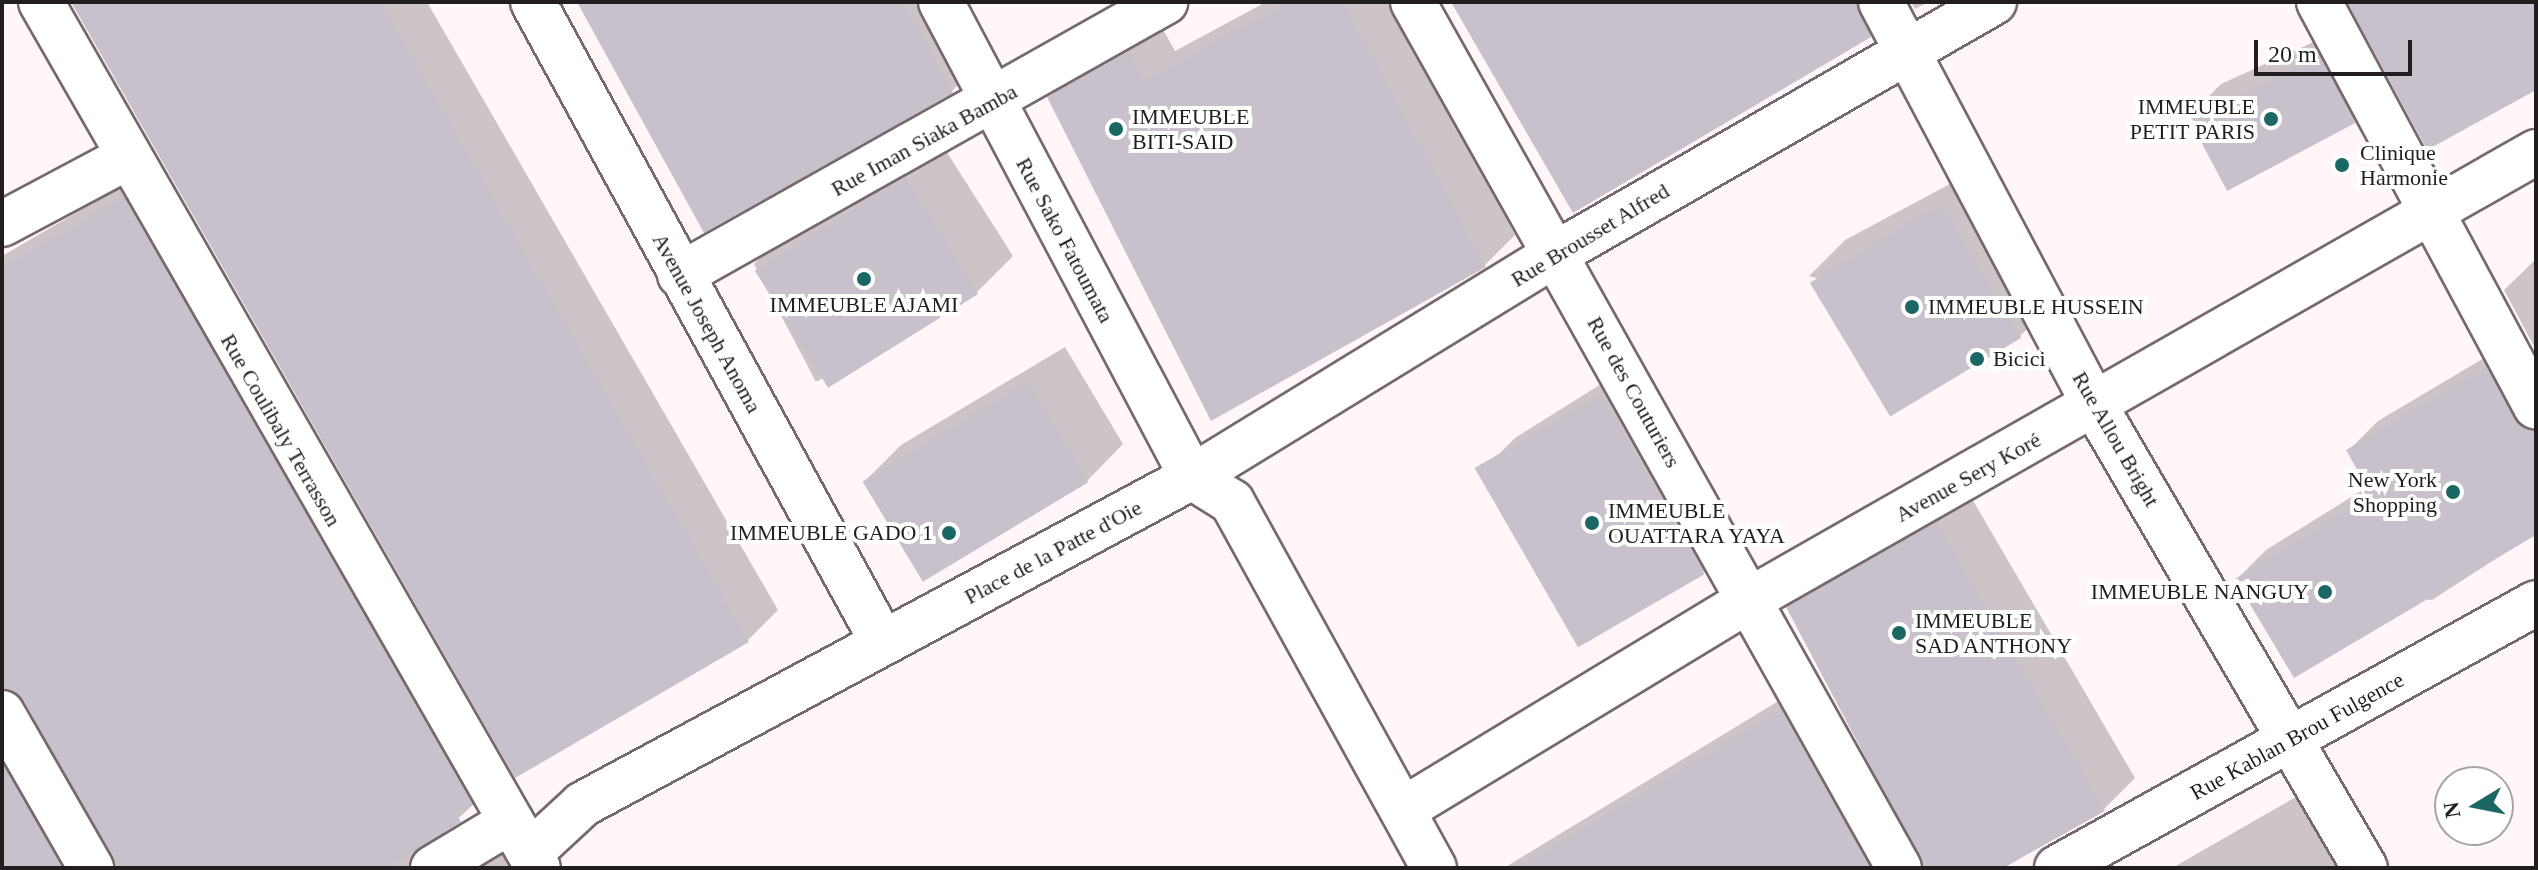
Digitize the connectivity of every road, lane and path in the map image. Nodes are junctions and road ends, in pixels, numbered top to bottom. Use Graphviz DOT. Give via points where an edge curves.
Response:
graph roads {
  1 [pos="41,2"];
  2 [pos="533,2"];
  3 [pos="941,2"];
  4 [pos="1165,2"];
  5 [pos="1413,2"];
  6 [pos="1881,2"];
  7 [pos="1994,2"];
  8 [pos="2319,2"];
  9 [pos="1909,49"];
  10 [pos="992,104"];
  11 [pos="2536,152"];
  12 [pos="126,158"];
  13 [pos="2431,213"];
  14 [pos="2,224"];
  15 [pos="1557,253"];
  16 [pos="680,275"];
  17 [pos="2095,406"];
  18 [pos="2536,407"];
  19 [pos="1192,477"];
  20 [pos="1749,600"];
  21 [pos="2536,603"];
  22 [pos="883,643"];
  23 [pos="2,713"];
  24 [pos="2292,739"];
  25 [pos="1404,809"];
  26 [pos="526,847"];
  27 [pos="91,868"];
  28 [pos="433,868"];
  29 [pos="1434,868"];
  30 [pos="1899,868"];
  31 [pos="2057,868"];
  32 [pos="2365,868"];
  1 -- 12 [label="street, Rue Coulibaly Terrasson"];
  2 -- 16 [label="street, Avenue Joseph Anoma"];
  3 -- 10 [label="street, Rue Sako Fatoumata"];
  4 -- 10 [label="street, Rue Iman Siaka Bamba"];
  5 -- 15 [label="street, Rue des Couturiers"];
  6 -- 9 [label="street, Rue Allou Bright"];
  7 -- 9 [label="street, Rue Brousset Alfred"];
  8 -- 13 [label="street"];
  9 -- 15 [label="street, Rue Brousset Alfred"];
  9 -- 17 [label="street, Rue Allou Bright"];
  10 -- 16 [label="street, Rue Iman Siaka Bamba"];
  10 -- 19 [label="street, Rue Sako Fatoumata"];
  11 -- 13 [label="street, Avenue Sery Koré"];
  12 -- 14 [label="street"];
  12 -- 26 [label="street, Rue Coulibaly Terrasson"];
  13 -- 17 [label="street, Avenue Sery Koré"];
  13 -- 18 [label="street"];
  15 -- 19 [label="street, Rue Brousset Alfred"];
  15 -- 20 [label="street, Rue des Couturiers"];
  16 -- 22 [label="street, Avenue Joseph Anoma"];
  17 -- 20 [label="street, Avenue Sery Koré"];
  17 -- 24 [label="street, Rue Allou Bright"];
  19 -- 22 [label="street, Place de la Patte d'Oie"];
  19 -- 25 [label="street" via="1232,502"];
  20 -- 25 [label="street, Avenue Sery Koré"];
  20 -- 30 [label="street, Rue des Couturiers"];
  21 -- 24 [label="street, Rue Kablan Brou Fulgence"];
  22 -- 26 [label="street, Place de la Patte d'Oie" via="583,804"];
  23 -- 27 [label="street"];
  24 -- 31 [label="street, Rue Kablan Brou Fulgence"];
  24 -- 32 [label="street, Rue Allou Bright"];
  25 -- 29 [label="street"];
  26 -- 28 [label="street, Place de la Patte d'Oie"];
}
